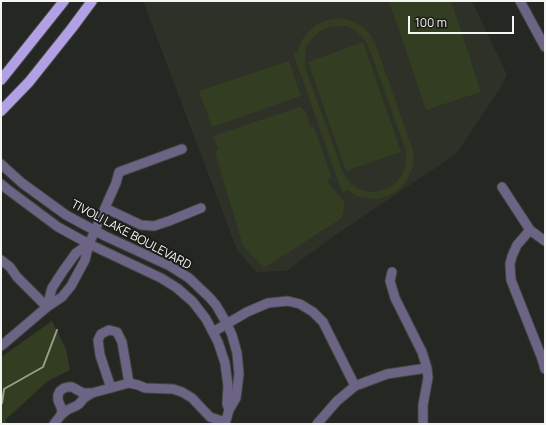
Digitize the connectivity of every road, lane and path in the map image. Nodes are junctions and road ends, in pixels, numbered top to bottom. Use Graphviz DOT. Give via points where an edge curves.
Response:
graph roads {
  1 [pos="64,1"];
  2 [pos="92,1"];
  3 [pos="520,1"];
  4 [pos="545,47"];
  5 [pos="1,80"];
  6 [pos="1,111"];
  7 [pos="182,149"];
  8 [pos="1,164"];
  9 [pos="1,184"];
  10 [pos="502,187"];
  11 [pos="105,208"];
  12 [pos="201,208"];
  13 [pos="95,230"];
  14 [pos="530,230"];
  15 [pos="545,241"];
  16 [pos="89,244"];
  17 [pos="1,260"];
  18 [pos="392,272"];
  19 [pos="46,307"];
  20 [pos="227,324"];
  21 [pos="213,332"];
  22 [pos="1,346"];
  23 [pos="427,368"];
  24 [pos="545,369"];
  25 [pos="129,383"];
  26 [pos="355,386"];
  27 [pos="111,388"];
  28 [pos="92,393"];
  29 [pos="229,410"];
  30 [pos="61,415"];
  31 [pos="225,423"];
  32 [pos="54,424"];
  33 [pos="317,424"];
  34 [pos="423,424"];
  1 -- 5 [label="main road"];
  2 -- 6 [label="main road" via="29,82"];
  3 -- 4 [label="street"];
  7 -- 11 [label="street" via="119,172"];
  8 -- 13 [label="street, TIVOLI LAKE BOULEVARD" via="50,204"];
  9 -- 16 [label="street, TIVOLI LAKE BOULEVARD" via="58,227"];
  10 -- 14 [label="street"];
  11 -- 12 [label="street" via="141,225 154,226"];
  11 -- 13 [label="street"];
  13 -- 16 [label="street"];
  13 -- 20 [label="street, TIVOLI LAKE BOULEVARD" via="170,266 189,278 209,296"];
  14 -- 15 [label="street"];
  14 -- 24 [label="street" via="517,244 512,256 511,280"];
  16 -- 19 [label="street" via="76,252 63,271 52,288"];
  16 -- 19 [label="street" via="85,260 71,286 62,297"];
  16 -- 21 [label="street, TIVOLI LAKE BOULEVARD" via="177,288 193,302"];
  17 -- 19 [label="street"];
  18 -- 23 [label="street" via="390,281 394,298 422,352"];
  19 -- 22 [label="street"];
  20 -- 21 [label="street"];
  20 -- 26 [label="street" via="246,312 268,303 288,301 300,304 323,322"];
  20 -- 29 [label="street, TIVOLI LAKE BOULEVARD" via="237,352 240,374 236,398"];
  21 -- 29 [label="street, TIVOLI LAKE BOULEVARD" via="225,363"];
  23 -- 26 [label="street" via="387,374"];
  23 -- 34 [label="street"];
  25 -- 27 [label="street"];
  25 -- 27 [label="street" via="122,342 117,332 109,330 101,334 98,340"];
  25 -- 31 [label="street" via="145,388 173,389 182,392 192,398 210,418"];
  26 -- 33 [label="street" via="337,401"];
  27 -- 28 [label="street"];
  28 -- 30 [label="street"];
  28 -- 30 [label="street" via="83,393 72,387 64,388 58,395"];
  29 -- 31 [label="street, TIVOLI LAKE BOULEVARD"];
  30 -- 32 [label="street"];
}
